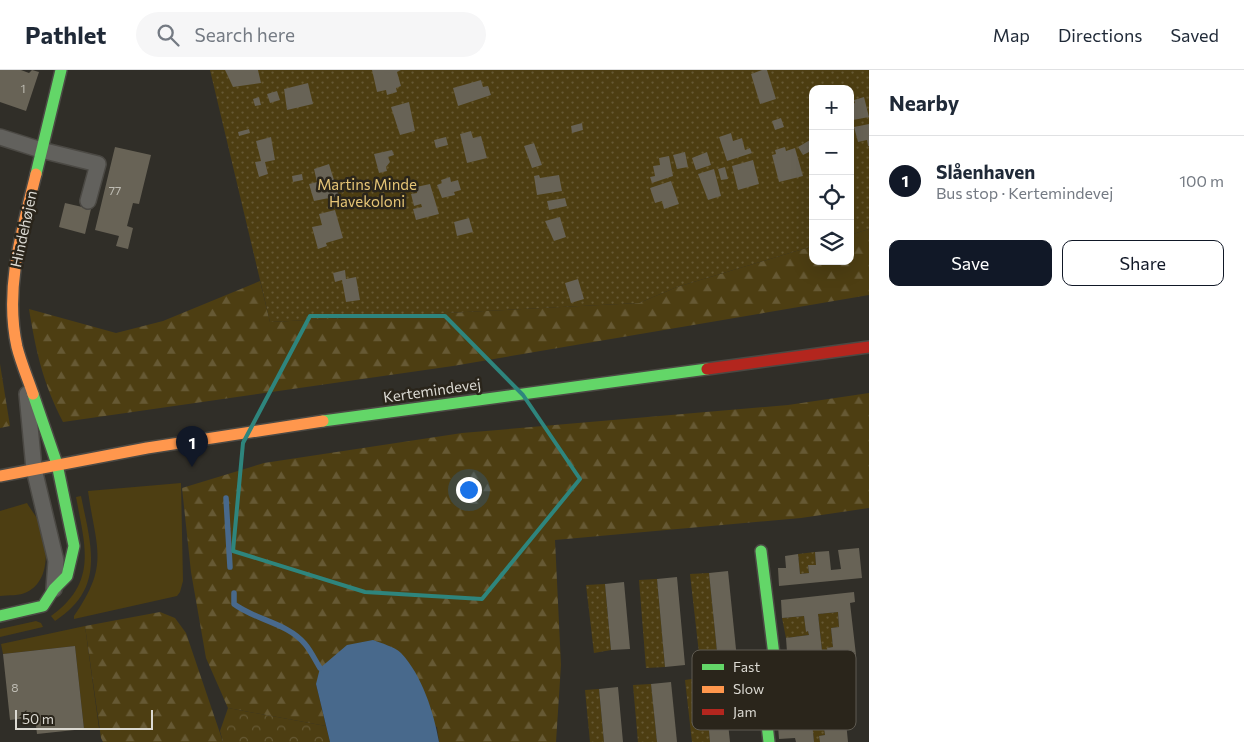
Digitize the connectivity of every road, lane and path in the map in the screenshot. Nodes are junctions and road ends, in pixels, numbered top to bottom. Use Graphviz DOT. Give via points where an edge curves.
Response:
graph roads {
  1 [pos="61,70"];
  2 [pos="0,137"];
  3 [pos="42,150"];
  4 [pos="88,202"];
  5 [pos="869,348"];
  6 [pos="24,368"];
  7 [pos="56,464"];
  8 [pos="34,469"];
  9 [pos="0,476"];
  10 [pos="761,551"];
  11 [pos="54,590"];
  12 [pos="0,616"];
  13 [pos="773,650"];
  1 -- 3 [label="main road, Hindehøjen"];
  2 -- 3 [label="street"];
  3 -- 4 [label="street" via="98,164"];
  3 -- 6 [label="main road, Hindehøjen" via="16,254 12,303 17,347"];
  5 -- 7 [label="main road, Kertemindevej" via="350,417"];
  6 -- 7 [label="main road, Hindehøjen"];
  6 -- 8 [label="street, Hindehøjen"];
  7 -- 8 [label="main road, Kertemindevej"];
  7 -- 11 [label="main road, Hindehøjen" via="74,546 66,576"];
  8 -- 9 [label="main road, Kertemindevej"];
  8 -- 11 [label="street, Hindehøjen" via="56,562"];
  10 -- 13 [label="main road"];
  11 -- 12 [label="main road, Hindehøjen" via="44,606"];
}
